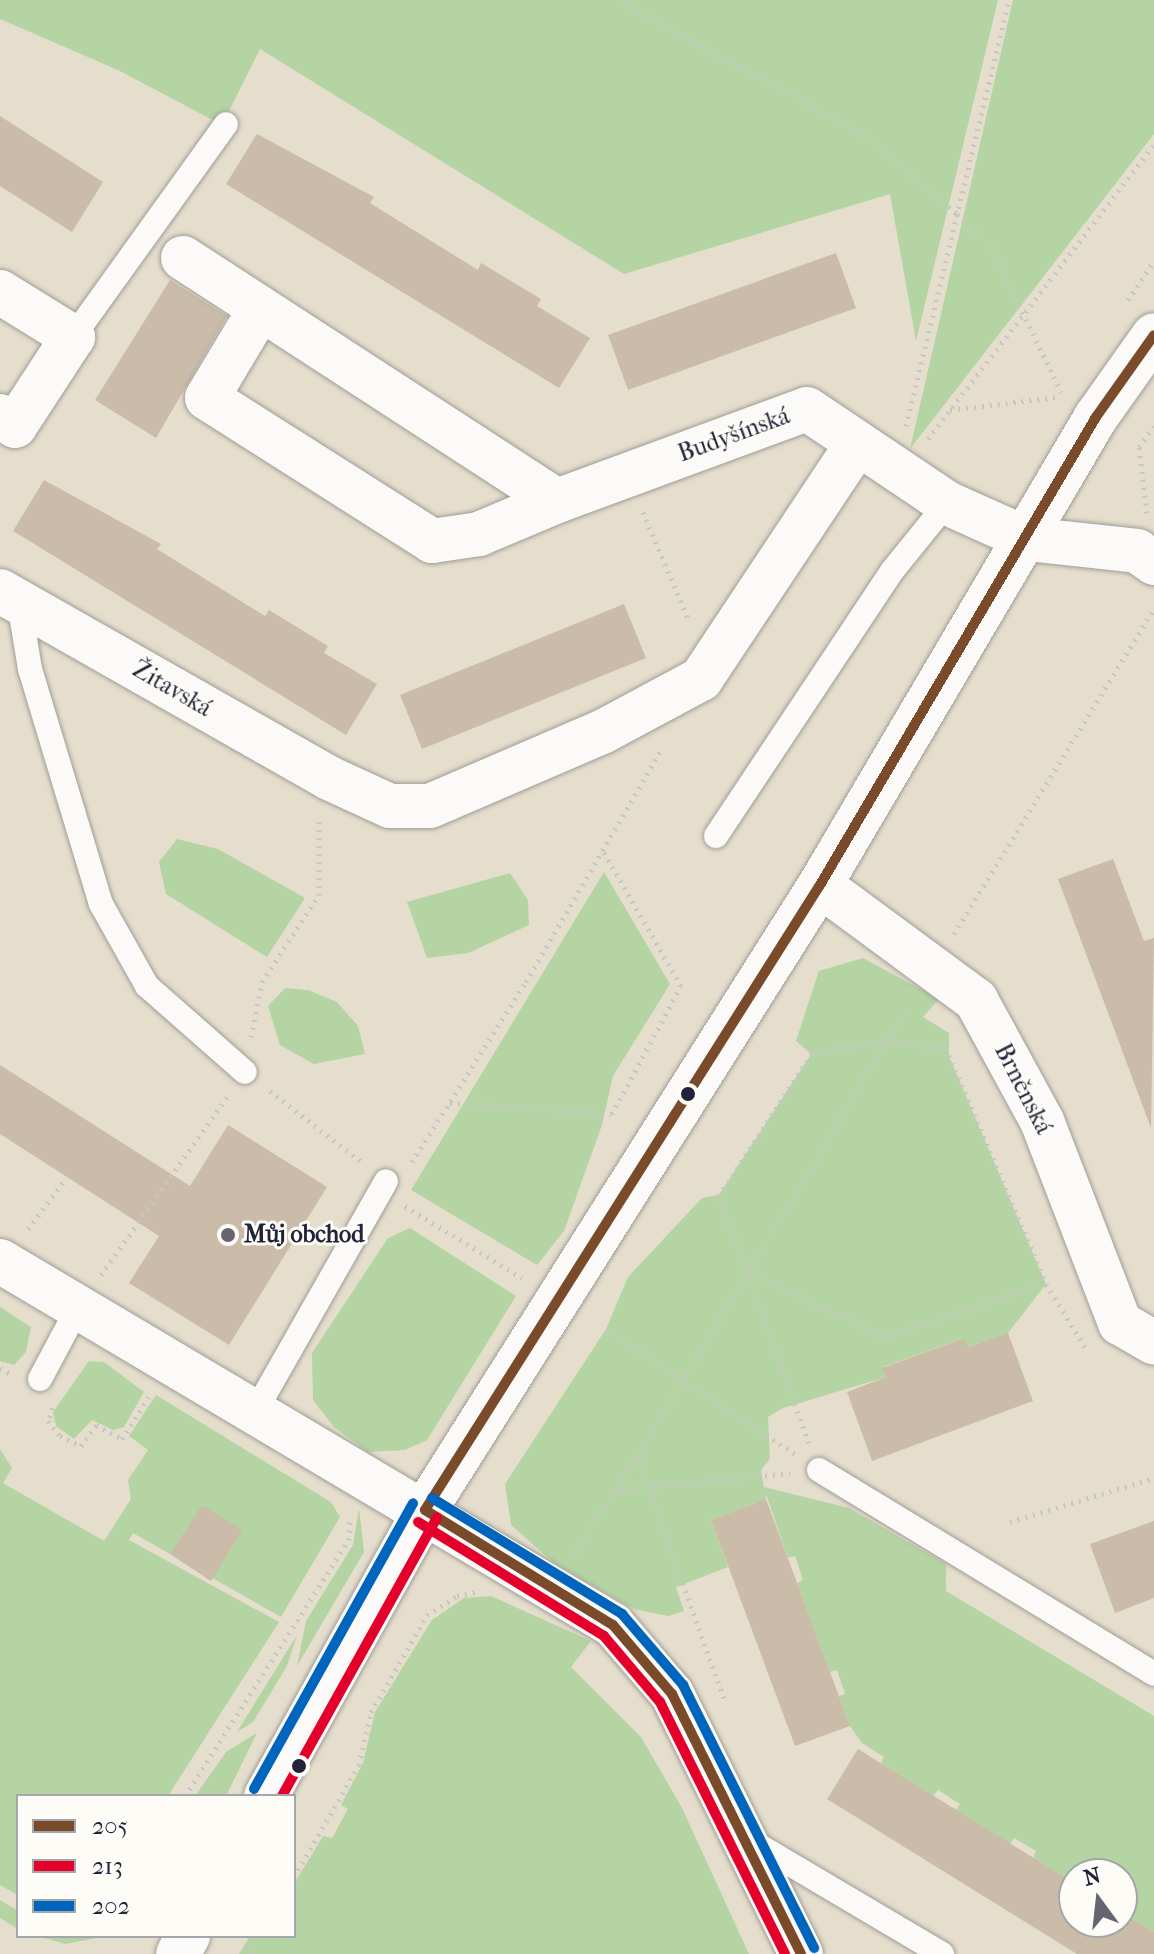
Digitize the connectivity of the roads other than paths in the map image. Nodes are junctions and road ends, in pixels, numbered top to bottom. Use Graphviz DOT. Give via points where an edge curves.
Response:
graph roads {
  1 [pos="226,124"];
  2 [pos="183,258"];
  3 [pos="0,292"];
  4 [pos="259,311"];
  5 [pos="1138,321"];
  6 [pos="73,337"];
  7 [pos="5,433"];
  8 [pos="858,443"];
  9 [pos="557,501"];
  10 [pos="947,503"];
  11 [pos="1027,539"];
  12 [pos="1151,545"];
  13 [pos="10,597"];
  14 [pos="716,836"];
  15 [pos="820,885"];
  16 [pos="245,1072"];
  17 [pos="383,1186"];
  18 [pos="11,1248"];
  19 [pos="79,1306"];
  20 [pos="1154,1343"];
  21 [pos="49,1387"];
  22 [pos="256,1410"];
  23 [pos="819,1470"];
  24 [pos="425,1510"];
  25 [pos="1154,1674"];
  26 [pos="267,1794"];
  27 [pos="742,1836"];
  28 [pos="801,1954"];
  29 [pos="942,1954"];
  1 -- 6 [label="lane"];
  2 -- 4 [label="street"];
  3 -- 6 [label="street"];
  4 -- 9 [label="street"];
  4 -- 9 [label="street, Budyšínská" via="207,398 432,541 479,534"];
  5 -- 11 [label="street" via="1096,417"];
  6 -- 7 [label="street"];
  8 -- 9 [label="street, Budyšínská" via="807,409"];
  8 -- 10 [label="street, Budyšínská"];
  8 -- 13 [label="street, Žitavská" via="701,679 604,731 430,806 390,806 329,778"];
  10 -- 11 [label="street, Budyšínská"];
  10 -- 14 [label="lane" via="892,571"];
  11 -- 12 [label="street, Budyšínská" via="1137,551"];
  11 -- 15 [label="street"];
  13 -- 16 [label="lane" via="101,904 147,986"];
  15 -- 20 [label="street, Brněnská" via="976,1000 1042,1121 1120,1323"];
  15 -- 24 [label="street"];
  17 -- 22 [label="lane"];
  18 -- 19 [label="street"];
  19 -- 21 [label="lane"];
  19 -- 22 [label="street"];
  22 -- 24 [label="street"];
  23 -- 25 [label="lane"];
  24 -- 26 [label="street"];
  24 -- 27 [label="street" via="613,1625 672,1694"];
  27 -- 28 [label="street"];
  27 -- 29 [label="lane"];
}
